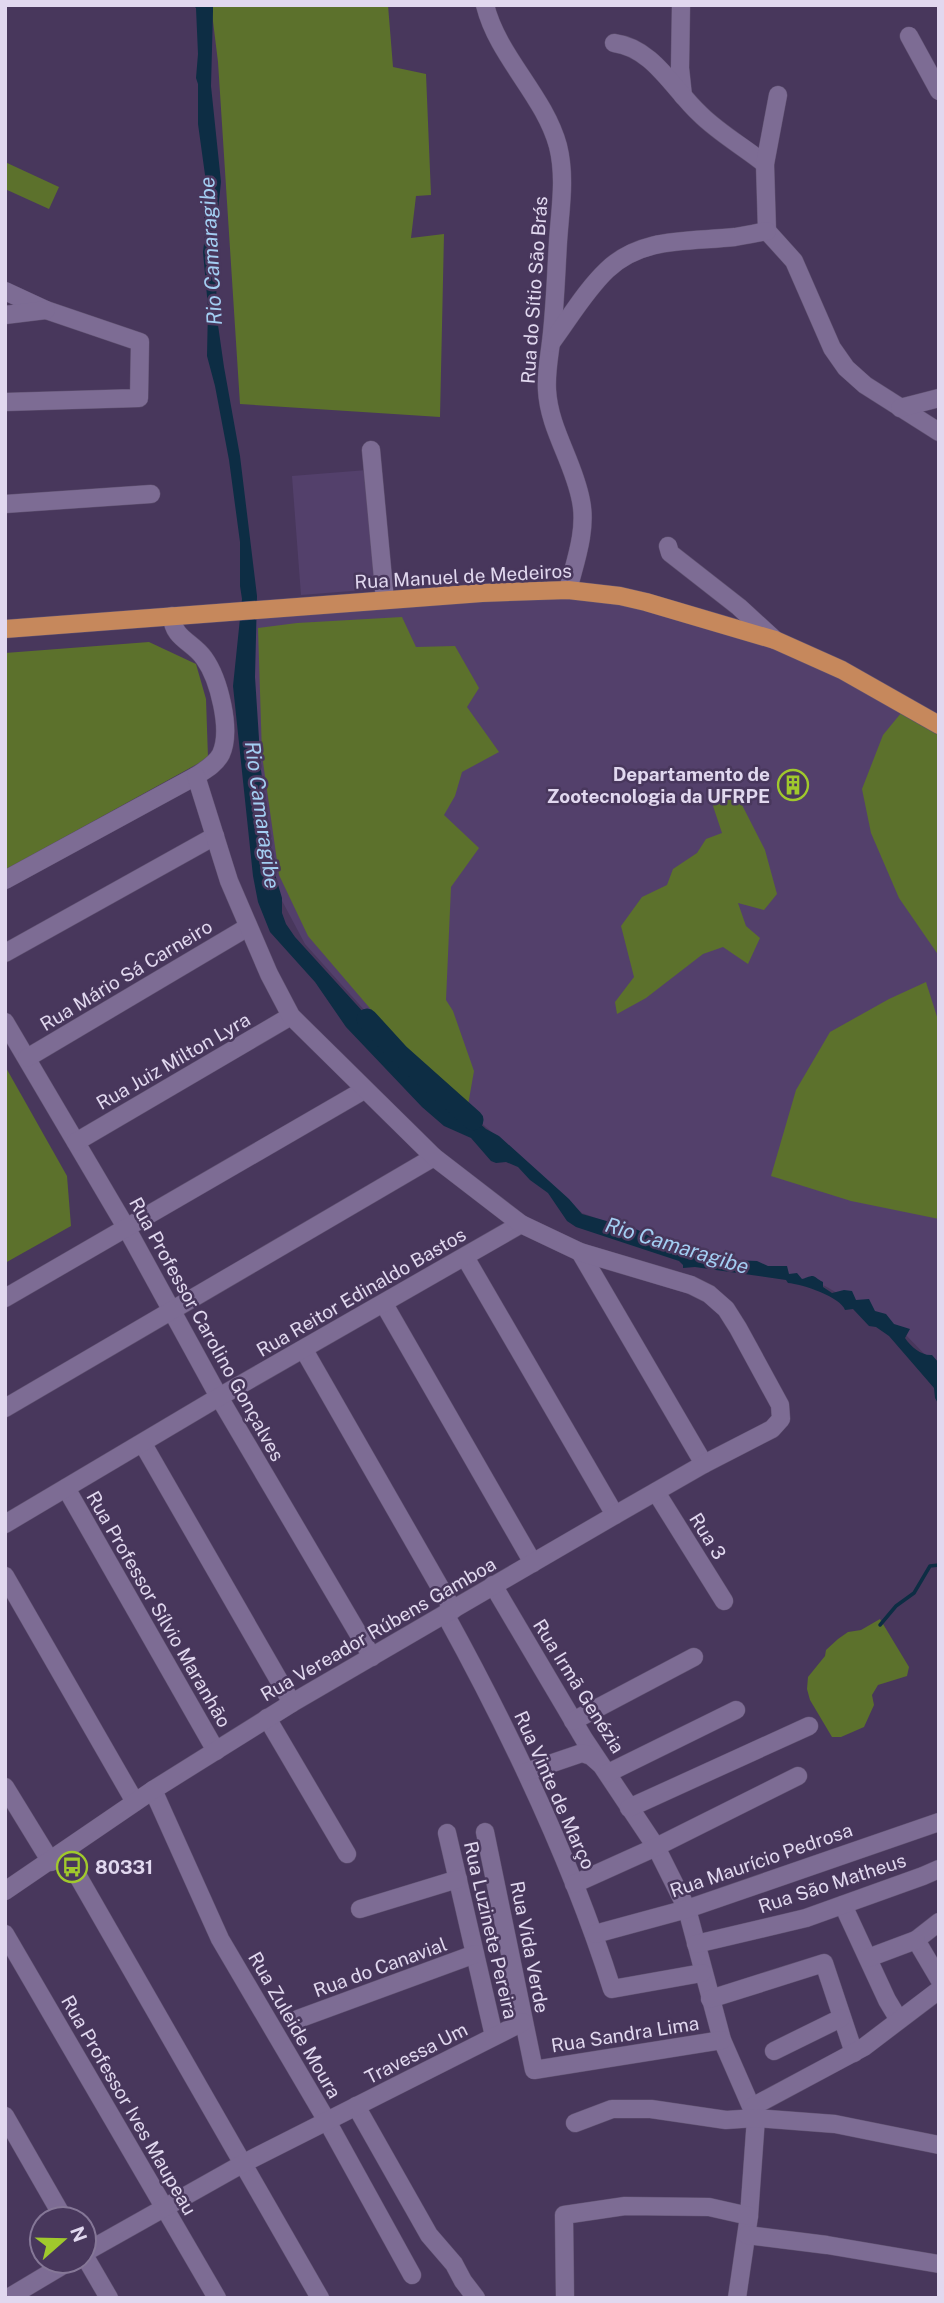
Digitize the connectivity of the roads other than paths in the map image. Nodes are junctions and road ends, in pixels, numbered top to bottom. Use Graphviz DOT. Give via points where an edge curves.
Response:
graph roads {
  1 [pos="485,5"];
  2 [pos="681,5"];
  3 [pos="909,36"];
  4 [pos="614,43"];
  5 [pos="939,91"];
  6 [pos="778,95"];
  7 [pos="683,96"];
  8 [pos="765,164"];
  9 [pos="767,231"];
  10 [pos="5,291"];
  11 [pos="46,310"];
  12 [pos="5,315"];
  13 [pos="551,343"];
  14 [pos="939,398"];
  15 [pos="5,402"];
  16 [pos="900,408"];
  17 [pos="939,432"];
  18 [pos="371,450"];
  19 [pos="151,494"];
  20 [pos="5,504"];
  21 [pos="668,546"];
  22 [pos="568,590"];
  23 [pos="385,600"];
  24 [pos="181,616"];
  25 [pos="5,629"];
  26 [pos="775,640"];
  27 [pos="939,725"];
  28 [pos="196,776"];
  29 [pos="215,836"];
  30 [pos="5,880"];
  31 [pos="247,927"];
  32 [pos="5,953"];
  33 [pos="291,1016"];
  34 [pos="5,1022"];
  35 [pos="27,1058"];
  36 [pos="364,1090"];
  37 [pos="76,1142"];
  38 [pos="434,1157"];
  39 [pos="521,1224"];
  40 [pos="127,1229"];
  41 [pos="580,1252"];
  42 [pos="465,1257"];
  43 [pos="5,1298"];
  44 [pos="384,1304"];
  45 [pos="171,1311"];
  46 [pos="304,1350"];
  47 [pos="219,1397"];
  48 [pos="5,1408"];
  49 [pos="142,1444"];
  50 [pos="704,1465"];
  51 [pos="66,1488"];
  52 [pos="656,1492"];
  53 [pos="615,1515"];
  54 [pos="5,1524"];
  55 [pos="533,1563"];
  56 [pos="5,1576"];
  57 [pos="493,1585"];
  58 [pos="724,1601"];
  59 [pos="449,1612"];
  60 [pos="372,1657"];
  61 [pos="694,1657"];
  62 [pos="292,1703"];
  63 [pos="737,1710"];
  64 [pos="267,1718"];
  65 [pos="573,1720"];
  66 [pos="809,1726"];
  67 [pos="216,1751"];
  68 [pos="526,1772"];
  69 [pos="608,1773"];
  70 [pos="798,1776"];
  71 [pos="5,1787"];
  72 [pos="153,1790"];
  73 [pos="135,1802"];
  74 [pos="629,1808"];
  75 [pos="939,1822"];
  76 [pos="485,1832"];
  77 [pos="447,1833"];
  78 [pos="656,1847"];
  79 [pos="348,1854"];
  80 [pos="58,1857"];
  81 [pos="939,1868"];
  82 [pos="458,1879"];
  83 [pos="574,1884"];
  84 [pos="5,1891"];
  85 [pos="843,1905"];
  86 [pos="360,1909"];
  87 [pos="687,1909"];
  88 [pos="939,1922"];
  89 [pos="5,1934"];
  90 [pos="595,1934"];
  91 [pos="916,1940"];
  92 [pos="696,1944"];
  93 [pos="475,1954"];
  94 [pos="868,1958"];
  95 [pos="702,1973"];
  96 [pos="939,1979"];
  97 [pos="939,1990"];
  98 [pos="710,1999"];
  99 [pos="841,2018"];
  100 [pos="298,2019"];
  101 [pos="900,2020"];
  102 [pos="523,2022"];
  103 [pos="495,2036"];
  104 [pos="722,2040"];
  105 [pos="774,2052"];
  106 [pos="854,2053"];
  107 [pos="534,2070"];
  108 [pos="356,2106"];
  109 [pos="754,2112"];
  110 [pos="5,2116"];
  111 [pos="327,2121"];
  112 [pos="575,2123"];
  113 [pos="939,2144"];
  114 [pos="244,2164"];
  115 [pos="56,2205"];
  116 [pos="165,2208"];
  117 [pos="749,2216"];
  118 [pos="747,2235"];
  119 [pos="98,2246"];
  120 [pos="939,2264"];
  121 [pos="45,2275"];
  122 [pos="96,2275"];
  123 [pos="412,2275"];
  124 [pos="6,2297"];
  125 [pos="109,2298"];
  126 [pos="217,2298"];
  127 [pos="320,2298"];
  128 [pos="477,2298"];
  129 [pos="565,2298"];
  130 [pos="737,2298"];
  1 -- 13 [label="street, Rua do Sítio São Brás" via="558,146 562,191"];
  2 -- 7 [label="street"];
  3 -- 5 [label="street"];
  4 -- 7 [label="street" via="639,51"];
  6 -- 8 [label="street"];
  7 -- 8 [label="street"];
  8 -- 9 [label="street"];
  9 -- 13 [label="street" via="679,240 628,254 599,279"];
  9 -- 16 [label="street" via="794,261 832,348 846,368"];
  10 -- 11 [label="street"];
  11 -- 12 [label="street"];
  11 -- 15 [label="street" via="140,342 139,398"];
  13 -- 22 [label="street, Rua do Sítio São Brás" via="546,374 550,413 582,504"];
  14 -- 16 [label="street"];
  16 -- 17 [label="street"];
  18 -- 23 [label="street"];
  19 -- 20 [label="street"];
  21 -- 26 [label="street" via="670,553"];
  22 -- 23 [label="main road, Rua Manuel de Medeiros"];
  22 -- 26 [label="main road, Rua Manuel de Medeiros" via="646,602"];
  23 -- 24 [label="main road, Rua Manuel de Medeiros"];
  24 -- 25 [label="main road, Rua Manuel de Medeiros"];
  24 -- 28 [label="street" via="172,627 205,659 216,681 225,727 222,753"];
  26 -- 27 [label="main road, Rua Manuel de Medeiros" via="842,670"];
  28 -- 29 [label="street"];
  28 -- 30 [label="street"];
  29 -- 31 [label="street"];
  29 -- 32 [label="street"];
  31 -- 33 [label="street"];
  31 -- 35 [label="street, Rua Mário Sá Carneiro"];
  33 -- 36 [label="street"];
  33 -- 37 [label="street, Rua Juiz Milton Lyra"];
  34 -- 35 [label="street, Rua Professor Carolino Gonçalves"];
  35 -- 37 [label="street, Rua Professor Carolino Gonçalves"];
  36 -- 38 [label="street"];
  36 -- 40 [label="street"];
  37 -- 40 [label="street, Rua Professor Carolino Gonçalves"];
  38 -- 39 [label="street"];
  38 -- 45 [label="street"];
  39 -- 41 [label="street"];
  39 -- 42 [label="street, Rua Reitor Edinaldo Bastos"];
  40 -- 43 [label="street"];
  40 -- 45 [label="street, Rua Professor Carolino Gonçalves"];
  41 -- 50 [label="street"];
  41 -- 50 [label="street, Rua Vereador Rúbens Gamboa" via="691,1285 726,1309 738,1328 780,1405 782,1419 772,1429"];
  42 -- 44 [label="street, Rua Reitor Edinaldo Bastos"];
  42 -- 53 [label="street"];
  44 -- 46 [label="street, Rua Reitor Edinaldo Bastos"];
  44 -- 55 [label="street"];
  45 -- 47 [label="street, Rua Professor Carolino Gonçalves"];
  45 -- 48 [label="street"];
  46 -- 47 [label="street, Rua Reitor Edinaldo Bastos"];
  46 -- 59 [label="street, Rua Vinte de Março"];
  47 -- 49 [label="street, Rua Reitor Edinaldo Bastos"];
  47 -- 60 [label="street, Rua Professor Carolino Gonçalves"];
  49 -- 51 [label="street, Rua Reitor Edinaldo Bastos"];
  49 -- 62 [label="street"];
  50 -- 52 [label="street, Rua Vereador Rúbens Gamboa"];
  51 -- 54 [label="street, Rua Reitor Edinaldo Bastos"];
  51 -- 67 [label="street, Rua Professor Sílvio Maranhão"];
  52 -- 53 [label="street, Rua Vereador Rúbens Gamboa"];
  52 -- 58 [label="street, Rua 3"];
  53 -- 55 [label="street, Rua Vereador Rúbens Gamboa"];
  55 -- 57 [label="street, Rua Vereador Rúbens Gamboa"];
  56 -- 73 [label="street"];
  57 -- 59 [label="street, Rua Vereador Rúbens Gamboa"];
  57 -- 65 [label="street, Rua Irmã Genézia"];
  59 -- 60 [label="street, Rua Vereador Rúbens Gamboa"];
  59 -- 68 [label="street, Rua Vinte de Março"];
  60 -- 62 [label="street, Rua Vereador Rúbens Gamboa"];
  61 -- 65 [label="street"];
  62 -- 64 [label="street, Rua Vereador Rúbens Gamboa"];
  63 -- 69 [label="street"];
  64 -- 67 [label="street, Rua Vereador Rúbens Gamboa"];
  64 -- 79 [label="street"];
  65 -- 69 [label="street, Rua Irmã Genézia"];
  66 -- 74 [label="street"];
  67 -- 72 [label="street, Rua Vereador Rúbens Gamboa"];
  68 -- 69 [label="street" via="582,1753"];
  68 -- 83 [label="street, Rua Vinte de Março"];
  69 -- 74 [label="street, Rua Irmã Genézia"];
  70 -- 78 [label="street"];
  71 -- 80 [label="street"];
  72 -- 73 [label="street, Rua Vereador Rúbens Gamboa"];
  72 -- 111 [label="street, Rua Zuleide Moura" via="220,1939"];
  73 -- 80 [label="street, Rua Vereador Rúbens Gamboa"];
  74 -- 78 [label="street, Rua Irmã Genézia"];
  75 -- 87 [label="street, Rua Maurício Pedrosa"];
  76 -- 102 [label="street, Rua Vida Verde"];
  77 -- 82 [label="street, Rua Luzinete Pereira"];
  78 -- 83 [label="street"];
  78 -- 87 [label="street, Rua Irmã Genézia"];
  80 -- 84 [label="street, Rua Vereador Rúbens Gamboa"];
  80 -- 114 [label="street"];
  81 -- 85 [label="street, Rua São Matheus"];
  82 -- 86 [label="street"];
  82 -- 93 [label="street, Rua Luzinete Pereira"];
  83 -- 90 [label="street, Rua Vinte de Março"];
  85 -- 92 [label="street, Rua São Matheus"];
  85 -- 94 [label="street"];
  87 -- 90 [label="street, Rua Maurício Pedrosa"];
  87 -- 92 [label="street, Rua Irmã Genézia"];
  88 -- 91 [label="street"];
  89 -- 116 [label="street, Rua Professor Ives Maupeau"];
  90 -- 95 [label="street, Rua Vinte de Março" via="612,1989"];
  91 -- 94 [label="street"];
  91 -- 96 [label="street"];
  92 -- 95 [label="street, Rua Irmã Genézia"];
  93 -- 100 [label="street, Rua do Canavial"];
  93 -- 103 [label="street, Rua Luzinete Pereira"];
  94 -- 101 [label="street"];
  95 -- 98 [label="street, Rua Irmã Genézia"];
  97 -- 101 [label="street"];
  98 -- 99 [label="street" via="824,1963"];
  98 -- 104 [label="street, Rua Irmã Genézia"];
  99 -- 105 [label="street"];
  99 -- 106 [label="street"];
  101 -- 106 [label="street"];
  102 -- 103 [label="street, Travessa Um"];
  102 -- 107 [label="street, Rua Vida Verde"];
  103 -- 108 [label="street, Travessa Um"];
  104 -- 107 [label="street, Rua Sandra Lima"];
  104 -- 109 [label="street, Rua Irmã Genézia"];
  106 -- 109 [label="street"];
  108 -- 111 [label="street, Travessa Um"];
  108 -- 128 [label="street, Rua Zuleide Moura" via="429,2235"];
  109 -- 112 [label="street" via="726,2120 651,2109 612,2109"];
  109 -- 113 [label="street"];
  109 -- 117 [label="street"];
  110 -- 115 [label="street"];
  111 -- 114 [label="street, Travessa Um"];
  111 -- 123 [label="street, Rua Zuleide Moura"];
  114 -- 116 [label="street, Travessa Um"];
  114 -- 127 [label="street"];
  116 -- 119 [label="street, Travessa Um"];
  116 -- 126 [label="street, Rua Professor Ives Maupeau"];
  117 -- 118 [label="street"];
  117 -- 129 [label="street" via="709,2207 625,2206 564,2215"];
  118 -- 120 [label="street"];
  118 -- 130 [label="street"];
  121 -- 124 [label="street"];
  122 -- 125 [label="street"];
}
